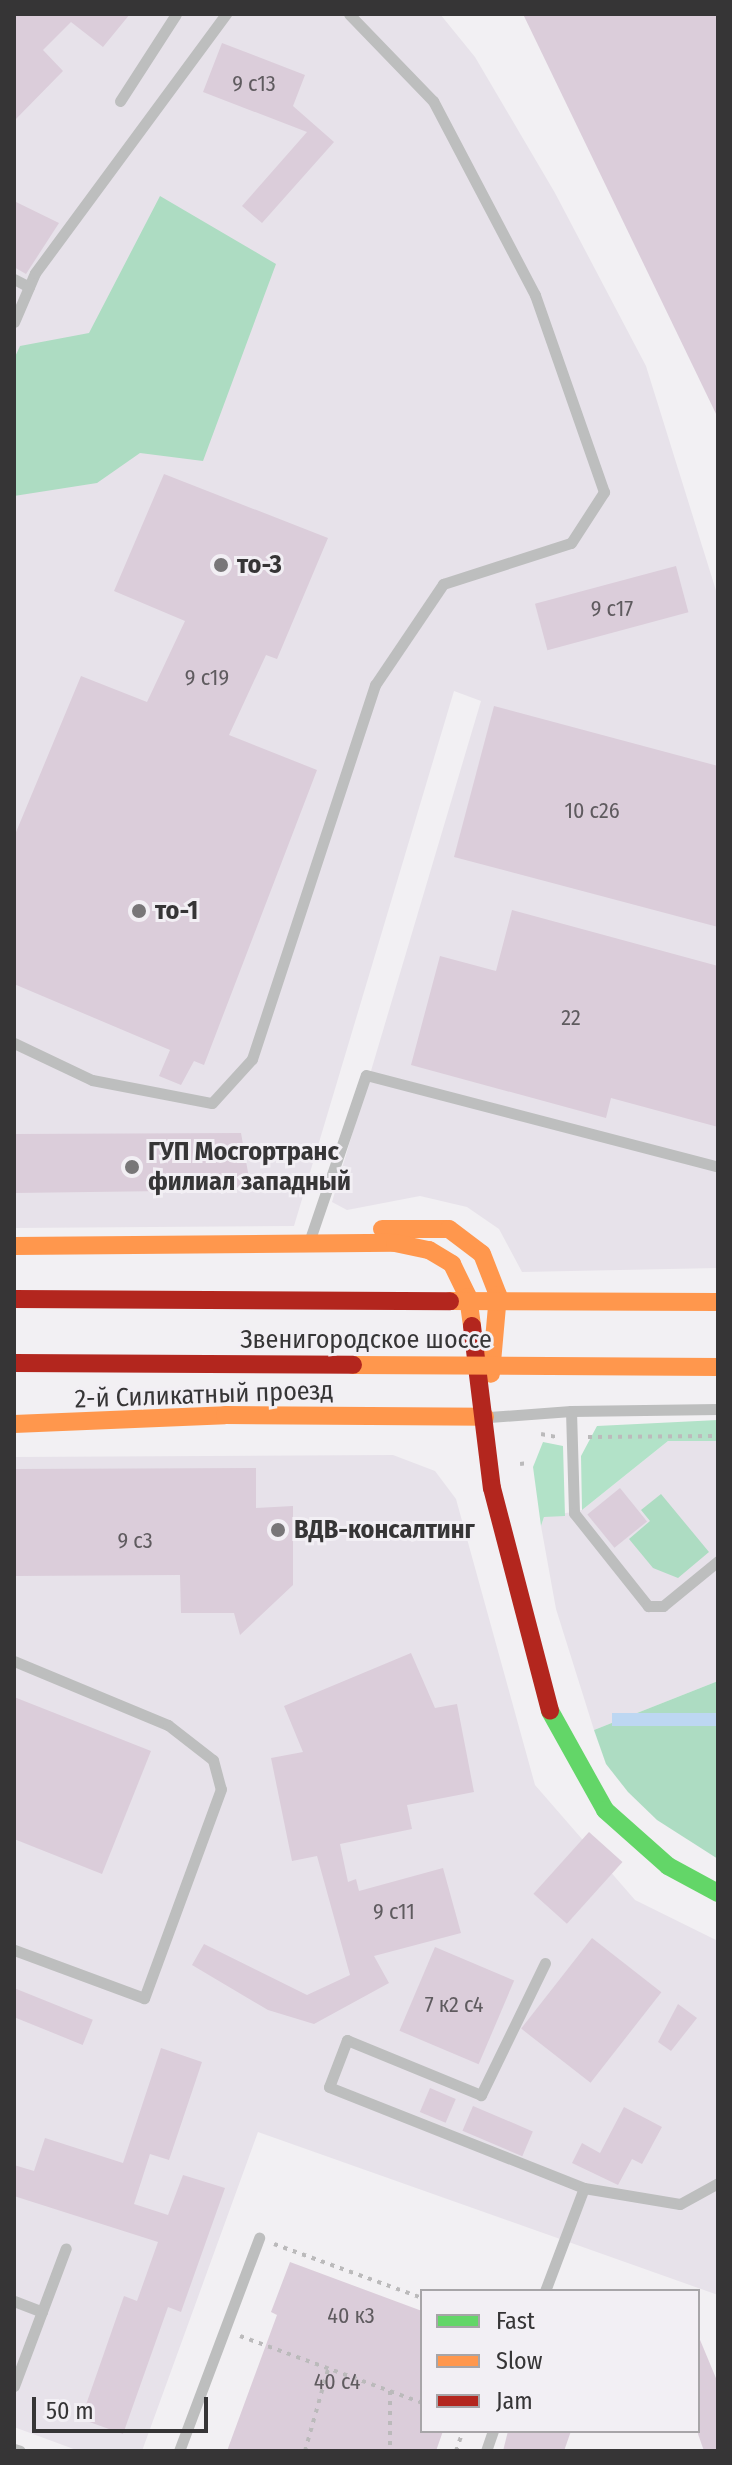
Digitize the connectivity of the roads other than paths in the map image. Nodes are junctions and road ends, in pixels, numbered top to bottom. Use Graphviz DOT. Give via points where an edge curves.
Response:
graph roads {
  1 [pos="176,14"];
  2 [pos="226,14"];
  3 [pos="349,14"];
  4 [pos="120,101"];
  5 [pos="14,279"];
  6 [pos="29,287"];
  7 [pos="14,322"];
  8 [pos="14,1043"];
  9 [pos="718,1167"];
  10 [pos="309,1243"];
  11 [pos="14,1246"];
  12 [pos="14,1299"];
  13 [pos="718,1302"];
  14 [pos="14,1363"];
  15 [pos="718,1367"];
  16 [pos="718,1409"];
  17 [pos="571,1411"];
  18 [pos="485,1417"];
  19 [pos="14,1424"];
  20 [pos="718,1561"];
  21 [pos="14,1661"];
  22 [pos="718,1893"];
  23 [pos="14,1950"];
  24 [pos="545,1963"];
  25 [pos="718,2183"];
  26 [pos="584,2188"];
  27 [pos="259,2238"];
  28 [pos="66,2248"];
  29 [pos="546,2289"];
  30 [pos="14,2301"];
  31 [pos="42,2312"];
  32 [pos="14,2386"];
  33 [pos="14,2449"];
  34 [pos="20,2451"];
  35 [pos="179,2451"];
  1 -- 4 [label="lane"];
  2 -- 6 [label="lane"];
  3 -- 8 [label="lane" via="440,115 535,295 604,492 571,543 443,584 375,685 252,1059 212,1103 92,1080"];
  5 -- 6 [label="lane"];
  6 -- 7 [label="lane"];
  9 -- 10 [label="lane" via="366,1075"];
  10 -- 11 [label="street"];
  10 -- 18 [label="street" via="410,1245 457,1269 468,1297"];
  10 -- 18 [label="street" via="413,1225 449,1229 475,1246 492,1270 498,1295"];
  12 -- 13 [label="street, Звенигородское шоссе, bridge"];
  14 -- 15 [label="street, Звенигородское шоссе, bridge"];
  16 -- 17 [label="lane"];
  17 -- 18 [label="lane"];
  17 -- 20 [label="lane" via="574,1513 643,1602 663,1606"];
  18 -- 19 [label="street, 2-й Силикатный проезд" via="225,1415"];
  18 -- 22 [label="street" via="496,1507 547,1705 605,1810 668,1866"];
  21 -- 23 [label="lane" via="168,1725 213,1760 221,1789 144,1998"];
  24 -- 26 [label="lane" via="481,2095 347,2040 329,2087"];
  25 -- 26 [label="lane" via="680,2204"];
  26 -- 29 [label="lane"];
  27 -- 35 [label="lane"];
  28 -- 31 [label="lane"];
  30 -- 31 [label="lane"];
  31 -- 32 [label="lane"];
  33 -- 34 [label="lane"];
}
